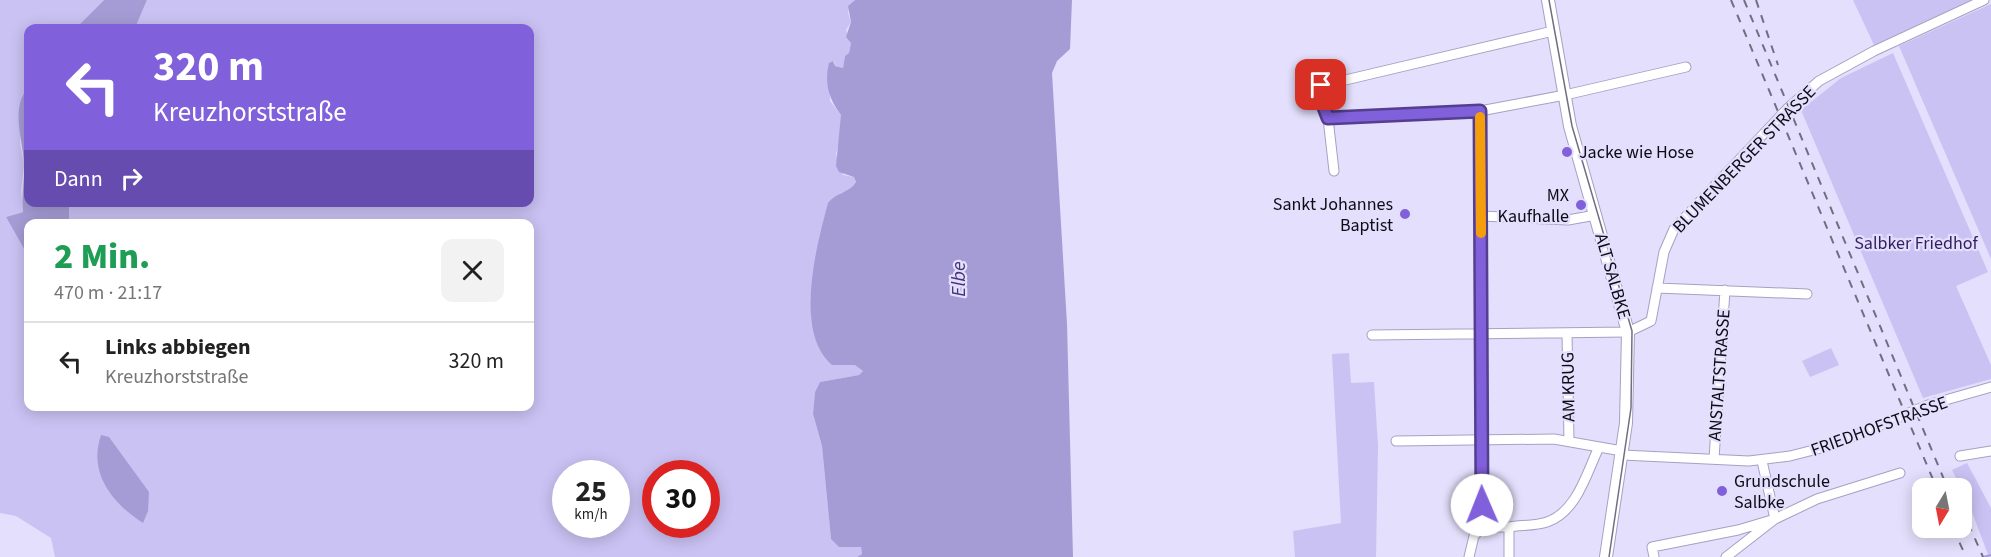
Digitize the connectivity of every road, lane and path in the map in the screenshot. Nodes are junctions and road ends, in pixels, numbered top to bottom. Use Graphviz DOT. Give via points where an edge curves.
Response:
graph roads {
  1 [pos="1548,0"];
  2 [pos="1984,0"];
  3 [pos="1553,31"];
  4 [pos="1686,67"];
  5 [pos="1563,95"];
  6 [pos="1480,111"];
  7 [pos="1328,118"];
  8 [pos="1334,171"];
  9 [pos="1596,215"];
  10 [pos="1481,216"];
  11 [pos="1657,288"];
  12 [pos="1725,290"];
  13 [pos="1807,294"];
  14 [pos="1482,332"];
  15 [pos="1628,332"];
  16 [pos="1567,333"];
  17 [pos="1372,335"];
  18 [pos="1991,387"];
  19 [pos="1481,439"];
  20 [pos="1396,441"];
  21 [pos="1569,441"];
  22 [pos="1599,447"];
  23 [pos="1991,451"];
  24 [pos="1622,453"];
  25 [pos="1960,456"];
  26 [pos="1714,459"];
  27 [pos="1762,461"];
  28 [pos="1900,473"];
  29 [pos="1775,519"];
  30 [pos="1482,527"];
  31 [pos="1509,527"];
  32 [pos="1469,557"];
  33 [pos="1509,557"];
  34 [pos="1606,557"];
  35 [pos="1654,557"];
  36 [pos="1726,557"];
  1 -- 3 [label="main road, ALT SALBKE"];
  2 -- 11 [label="street, BLUMENBERGER STRASSE" via="1859,58 1809,89 1677,225 1664,252"];
  3 -- 5 [label="main road, ALT SALBKE"];
  3 -- 7 [label="street" via="1323,85 1318,92"];
  4 -- 5 [label="street"];
  5 -- 6 [label="street"];
  5 -- 9 [label="main road, ALT SALBKE"];
  6 -- 7 [label="street"];
  6 -- 10 [label="street"];
  7 -- 8 [label="street"];
  9 -- 10 [label="street" via="1568,220"];
  9 -- 15 [label="main road, ALT SALBKE"];
  10 -- 14 [label="street"];
  11 -- 12 [label="street, ANSTALTSTRASSE"];
  11 -- 15 [label="street, BLUMENBERGER STRASSE" via="1651,322"];
  12 -- 13 [label="street, ANSTALTSTRASSE"];
  12 -- 26 [label="street, ANSTALTSTRASSE"];
  14 -- 16 [label="street"];
  14 -- 17 [label="street"];
  14 -- 19 [label="street"];
  15 -- 16 [label="street"];
  15 -- 24 [label="main road, ALT SALBKE" via="1628,394"];
  16 -- 21 [label="street, AM KRUG"];
  18 -- 27 [label="street, FRIEDHOFSTRASSE" via="1928,405 1818,450"];
  19 -- 20 [label="street, FRIEDHOFSTRASSE"];
  19 -- 21 [label="street, FRIEDHOFSTRASSE"];
  19 -- 30 [label="street"];
  21 -- 22 [label="street, FRIEDHOFSTRASSE"];
  22 -- 24 [label="street, FRIEDHOFSTRASSE"];
  22 -- 31 [label="street" via="1577,495 1562,513 1547,522"];
  23 -- 25 [label="street"];
  24 -- 26 [label="street, FRIEDHOFSTRASSE"];
  24 -- 34 [label="main road, ALT SALBKE"];
  26 -- 27 [label="street, FRIEDHOFSTRASSE"];
  27 -- 29 [label="street"];
  28 -- 29 [label="street" via="1827,494"];
  29 -- 35 [label="street" via="1652,547"];
  29 -- 36 [label="street"];
  30 -- 31 [label="street"];
  30 -- 32 [label="street" via="1473,539"];
  31 -- 33 [label="street"];
}
